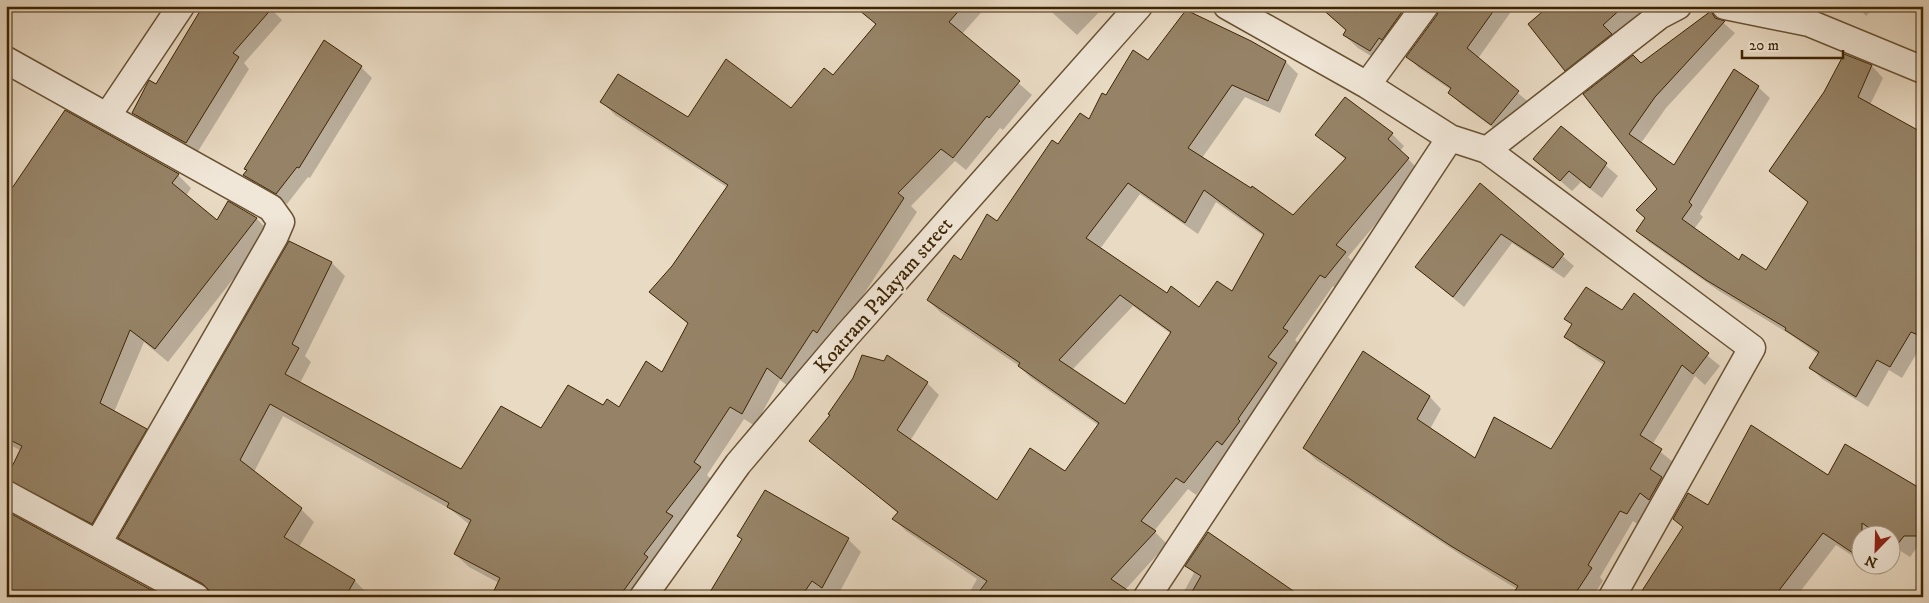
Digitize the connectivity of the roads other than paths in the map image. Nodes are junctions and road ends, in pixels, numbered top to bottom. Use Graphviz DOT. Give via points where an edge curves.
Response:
graph roads {
  1 [pos="181,6"];
  2 [pos="1139,6"];
  3 [pos="1227,6"];
  4 [pos="1425,6"];
  5 [pos="1678,6"];
  6 [pos="1725,6"];
  7 [pos="6,60"];
  8 [pos="1923,70"];
  9 [pos="1367,85"];
  10 [pos="108,115"];
  11 [pos="1450,138"];
  12 [pos="1487,150"];
  13 [pos="6,494"];
  14 [pos="98,543"];
  15 [pos="196,597"];
  16 [pos="643,597"];
  17 [pos="1147,597"];
  18 [pos="1612,597"];
  1 -- 10 [label="street"];
  2 -- 16 [label="street, Koatram Palayam street" via="842,341 738,464"];
  3 -- 9 [label="street"];
  4 -- 9 [label="street"];
  5 -- 12 [label="street" via="1659,16"];
  6 -- 8 [label="street" via="1809,23"];
  7 -- 10 [label="street"];
  9 -- 11 [label="street"];
  10 -- 14 [label="street" via="271,208 281,222"];
  11 -- 12 [label="street"];
  11 -- 17 [label="street"];
  12 -- 18 [label="street" via="1752,348"];
  13 -- 14 [label="street"];
  14 -- 15 [label="street"];
}
